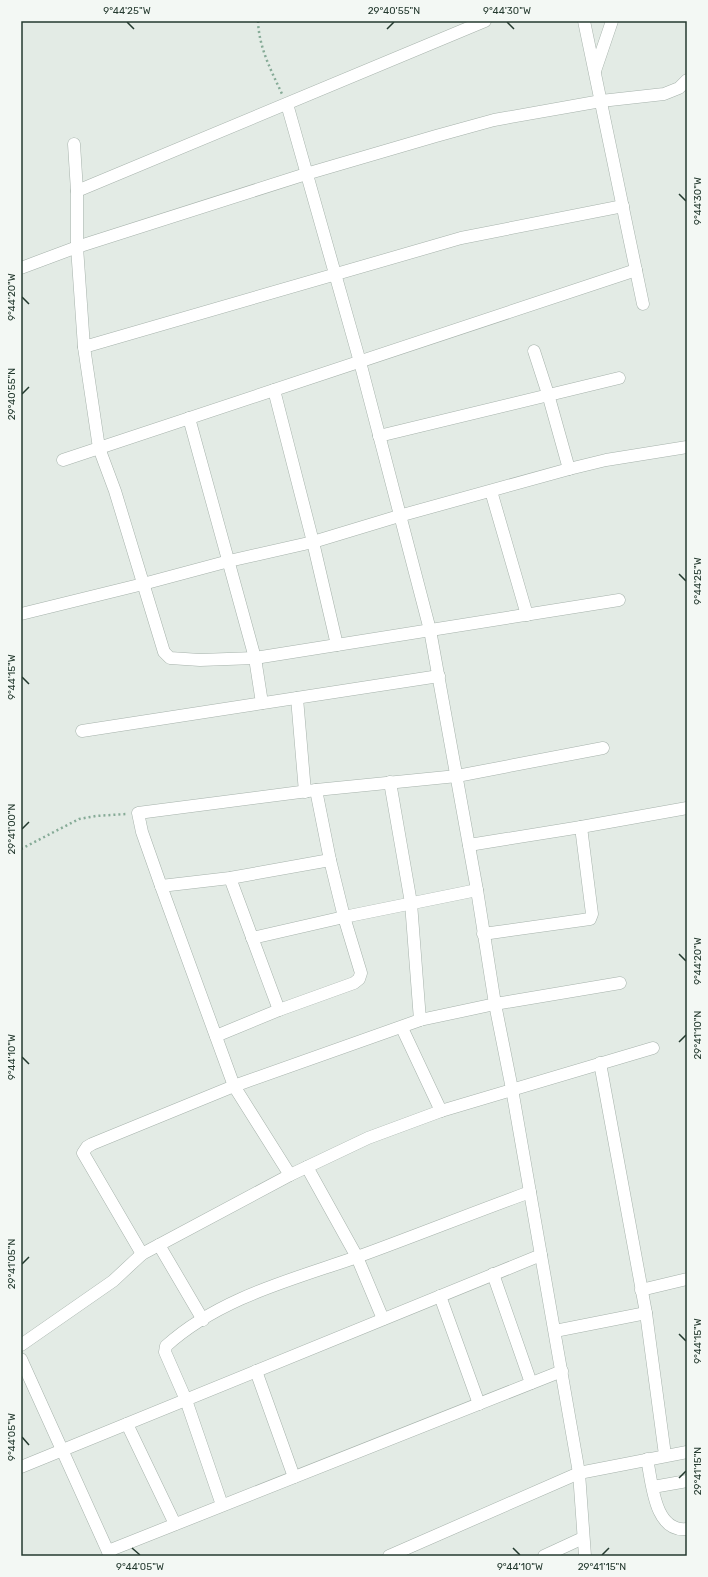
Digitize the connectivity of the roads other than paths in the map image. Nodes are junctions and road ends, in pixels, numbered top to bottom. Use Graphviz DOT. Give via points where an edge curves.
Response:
graph roads {
  1 [pos="485,21"];
  2 [pos="584,21"];
  3 [pos="612,21"];
  4 [pos="595,71"];
  5 [pos="687,80"];
  6 [pos="601,101"];
  7 [pos="287,104"];
  8 [pos="74,144"];
  9 [pos="306,174"];
  10 [pos="77,191"];
  11 [pos="622,206"];
  12 [pos="77,247"];
  13 [pos="21,268"];
  14 [pos="636,270"];
  15 [pos="335,273"];
  16 [pos="643,304"];
  17 [pos="84,346"];
  18 [pos="534,351"];
  19 [pos="360,362"];
  20 [pos="619,378"];
  21 [pos="274,390"];
  22 [pos="548,394"];
  23 [pos="189,418"];
  24 [pos="379,436"];
  25 [pos="687,447"];
  26 [pos="100,448"];
  27 [pos="63,460"];
  28 [pos="569,469"];
  29 [pos="491,491"];
  30 [pos="399,516"];
  31 [pos="313,542"];
  32 [pos="229,561"];
  33 [pos="143,584"];
  34 [pos="619,600"];
  35 [pos="21,614"];
  36 [pos="527,615"];
  37 [pos="430,630"];
  38 [pos="337,645"];
  39 [pos="255,658"];
  40 [pos="439,676"];
  41 [pos="297,698"];
  42 [pos="262,703"];
  43 [pos="82,731"];
  44 [pos="603,748"];
  45 [pos="457,776"];
  46 [pos="390,782"];
  47 [pos="310,791"];
  48 [pos="687,808"];
  49 [pos="581,826"];
  50 [pos="469,845"];
  51 [pos="330,860"];
  52 [pos="230,878"];
  53 [pos="161,886"];
  54 [pos="477,890"];
  55 [pos="411,903"];
  56 [pos="344,917"];
  57 [pos="483,934"];
  58 [pos="252,938"];
  59 [pos="620,983"];
  60 [pos="495,1004"];
  61 [pos="279,1010"];
  62 [pos="420,1020"];
  63 [pos="402,1028"];
  64 [pos="216,1036"];
  65 [pos="653,1048"];
  66 [pos="600,1063"];
  67 [pos="234,1086"];
  68 [pos="512,1089"];
  69 [pos="442,1111"];
  70 [pos="307,1167"];
  71 [pos="290,1175"];
  72 [pos="530,1192"];
  73 [pos="158,1245"];
  74 [pos="142,1254"];
  75 [pos="541,1255"];
  76 [pos="357,1257"];
  77 [pos="493,1274"];
  78 [pos="687,1279"];
  79 [pos="641,1290"];
  80 [pos="440,1296"];
  81 [pos="646,1313"];
  82 [pos="203,1320"];
  83 [pos="383,1320"];
  84 [pos="555,1330"];
  85 [pos="21,1345"];
  86 [pos="21,1359"];
  87 [pos="256,1371"];
  88 [pos="562,1371"];
  89 [pos="531,1383"];
  90 [pos="186,1400"];
  91 [pos="479,1404"];
  92 [pos="127,1424"];
  93 [pos="62,1450"];
  94 [pos="687,1452"];
  95 [pos="665,1455"];
  96 [pos="647,1459"];
  97 [pos="21,1467"];
  98 [pos="579,1473"];
  99 [pos="294,1477"];
  100 [pos="687,1482"];
  101 [pos="653,1487"];
  102 [pos="222,1506"];
  103 [pos="175,1524"];
  104 [pos="687,1529"];
  105 [pos="583,1538"];
  106 [pos="109,1553"];
  107 [pos="389,1556"];
  108 [pos="544,1556"];
  109 [pos="585,1556"];
  1 -- 7 [label="street"];
  2 -- 4 [label="street"];
  3 -- 4 [label="street"];
  4 -- 6 [label="street"];
  5 -- 6 [label="street" via="679,88 664,94"];
  6 -- 9 [label="street" via="494,120"];
  6 -- 11 [label="street"];
  7 -- 9 [label="street"];
  7 -- 10 [label="street"];
  8 -- 10 [label="street"];
  9 -- 12 [label="street"];
  9 -- 15 [label="street"];
  10 -- 12 [label="street"];
  11 -- 14 [label="street"];
  11 -- 15 [label="street" via="461,238"];
  12 -- 13 [label="street"];
  12 -- 17 [label="street"];
  14 -- 16 [label="street"];
  14 -- 19 [label="street"];
  15 -- 17 [label="street"];
  15 -- 19 [label="street"];
  17 -- 26 [label="street"];
  18 -- 22 [label="street"];
  19 -- 21 [label="street"];
  19 -- 24 [label="street"];
  20 -- 22 [label="street"];
  21 -- 23 [label="street"];
  21 -- 31 [label="street"];
  22 -- 24 [label="street"];
  22 -- 28 [label="street"];
  23 -- 26 [label="street"];
  23 -- 32 [label="street"];
  24 -- 30 [label="street"];
  25 -- 28 [label="street" via="606,460"];
  26 -- 27 [label="street"];
  26 -- 33 [label="street"];
  28 -- 29 [label="street"];
  29 -- 30 [label="street"];
  29 -- 36 [label="street"];
  30 -- 31 [label="street"];
  30 -- 37 [label="street"];
  31 -- 32 [label="street"];
  31 -- 38 [label="street"];
  32 -- 33 [label="street"];
  32 -- 39 [label="street"];
  33 -- 35 [label="street"];
  33 -- 39 [label="street" via="164,652 170,658"];
  34 -- 36 [label="street"];
  36 -- 37 [label="street"];
  37 -- 38 [label="street"];
  37 -- 40 [label="street"];
  38 -- 39 [label="street"];
  39 -- 42 [label="street"];
  40 -- 41 [label="street"];
  40 -- 45 [label="street"];
  41 -- 42 [label="street"];
  41 -- 47 [label="street"];
  42 -- 43 [label="street"];
  44 -- 45 [label="street"];
  45 -- 46 [label="street"];
  45 -- 50 [label="street"];
  46 -- 47 [label="street"];
  46 -- 55 [label="street"];
  47 -- 51 [label="street"];
  47 -- 53 [label="street" via="138,813"];
  48 -- 49 [label="street"];
  49 -- 50 [label="street"];
  49 -- 57 [label="street" via="592,914 590,919"];
  50 -- 54 [label="street"];
  51 -- 52 [label="street"];
  51 -- 56 [label="street"];
  52 -- 53 [label="street"];
  52 -- 58 [label="street"];
  53 -- 64 [label="street"];
  54 -- 55 [label="street"];
  54 -- 57 [label="street"];
  55 -- 56 [label="street"];
  55 -- 62 [label="street"];
  56 -- 58 [label="street"];
  56 -- 61 [label="street" via="361,973 359,979"];
  57 -- 60 [label="street"];
  58 -- 61 [label="street"];
  59 -- 60 [label="street"];
  60 -- 62 [label="street"];
  60 -- 68 [label="street"];
  61 -- 64 [label="street"];
  62 -- 63 [label="street"];
  63 -- 67 [label="street"];
  63 -- 69 [label="street"];
  64 -- 67 [label="street"];
  65 -- 66 [label="street"];
  66 -- 68 [label="street"];
  66 -- 79 [label="street"];
  67 -- 71 [label="street"];
  67 -- 74 [label="street" via="92,1144 84,1150 83,1153"];
  68 -- 69 [label="street"];
  68 -- 72 [label="street"];
  69 -- 70 [label="street" via="368,1138"];
  70 -- 71 [label="street"];
  70 -- 76 [label="street"];
  71 -- 73 [label="street"];
  72 -- 75 [label="street"];
  72 -- 76 [label="street"];
  73 -- 74 [label="street"];
  73 -- 82 [label="street"];
  74 -- 85 [label="street" via="113,1281"];
  75 -- 77 [label="street"];
  75 -- 84 [label="street"];
  76 -- 82 [label="street" via="259,1290"];
  76 -- 83 [label="street"];
  77 -- 80 [label="street"];
  77 -- 89 [label="street"];
  78 -- 79 [label="street"];
  79 -- 81 [label="street"];
  80 -- 83 [label="street"];
  80 -- 91 [label="street"];
  81 -- 84 [label="street"];
  81 -- 95 [label="street"];
  82 -- 90 [label="street" via="166,1346 165,1352"];
  83 -- 87 [label="street"];
  84 -- 88 [label="street"];
  86 -- 93 [label="street"];
  87 -- 90 [label="street"];
  87 -- 99 [label="street"];
  88 -- 89 [label="street"];
  88 -- 98 [label="street"];
  89 -- 91 [label="street"];
  90 -- 92 [label="street"];
  90 -- 102 [label="street"];
  91 -- 99 [label="street"];
  92 -- 93 [label="street"];
  92 -- 103 [label="street"];
  93 -- 97 [label="street"];
  93 -- 106 [label="street"];
  94 -- 95 [label="street"];
  95 -- 96 [label="street"];
  96 -- 98 [label="street"];
  96 -- 101 [label="street"];
  98 -- 105 [label="street"];
  98 -- 107 [label="street"];
  99 -- 102 [label="street"];
  100 -- 101 [label="street"];
  101 -- 104 [label="street" via="662,1518 678,1530"];
  102 -- 103 [label="street"];
  103 -- 106 [label="street"];
  105 -- 108 [label="street"];
  105 -- 109 [label="street"];
}
